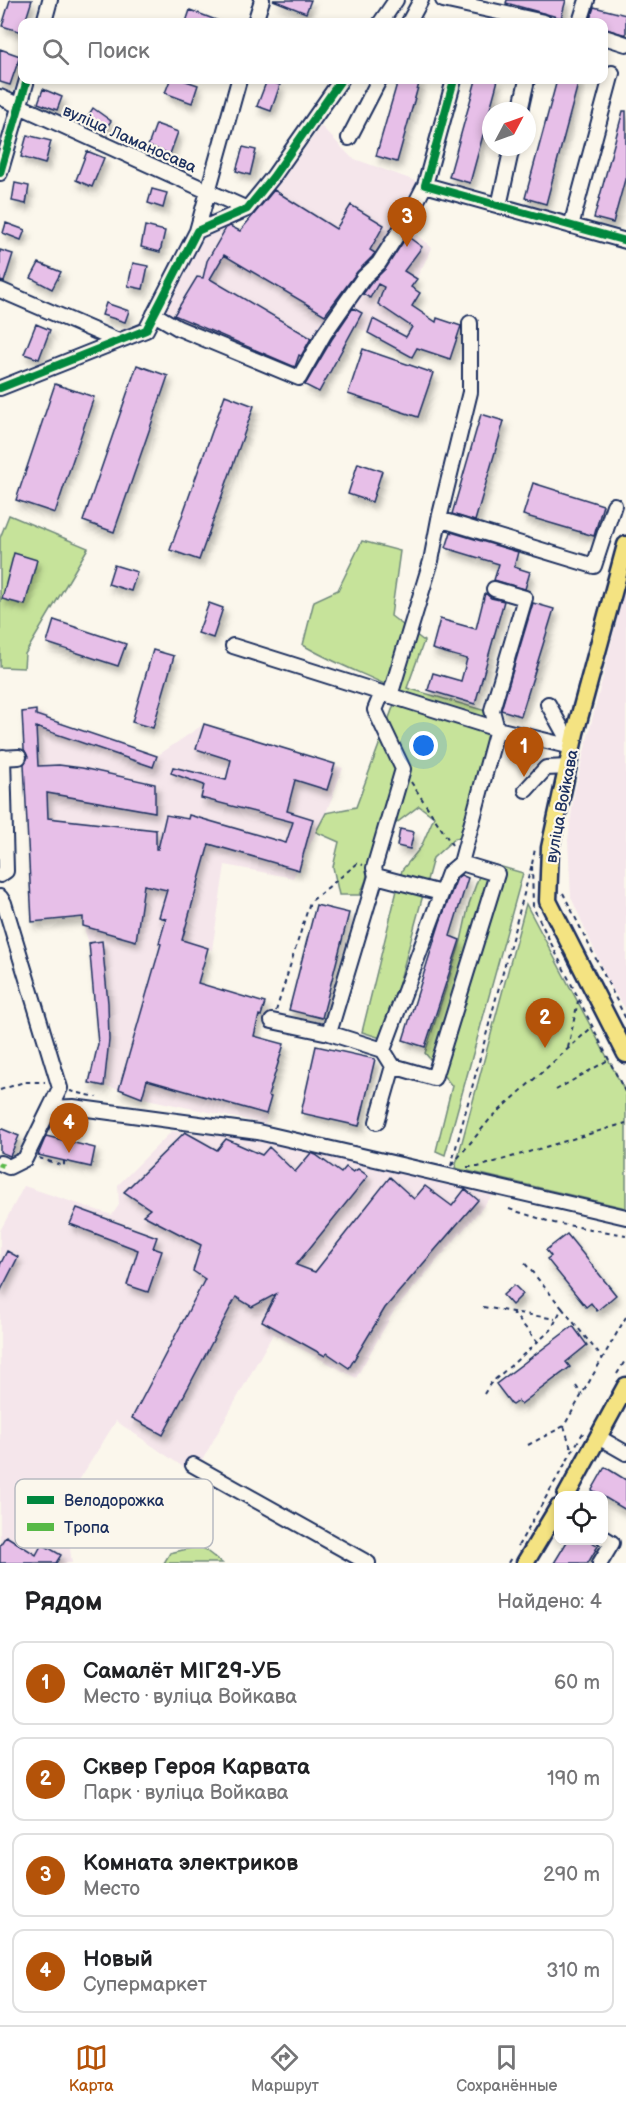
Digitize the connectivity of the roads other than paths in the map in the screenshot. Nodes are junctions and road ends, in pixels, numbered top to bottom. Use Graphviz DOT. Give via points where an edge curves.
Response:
graph roads {
  1 [pos="50,0"];
  2 [pos="262,0"];
  3 [pos="396,0"];
  4 [pos="421,0"];
  5 [pos="443,0"];
  6 [pos="587,0"];
  7 [pos="45,18"];
  8 [pos="256,18"];
  9 [pos="384,18"];
  10 [pos="411,18"];
  11 [pos="526,18"];
  12 [pos="581,18"];
  13 [pos="608,39"];
  14 [pos="626,44"];
  15 [pos="612,73"];
  16 [pos="26,84"];
  17 [pos="238,84"];
  18 [pos="338,84"];
  19 [pos="377,84"];
  20 [pos="453,84"];
  21 [pos="526,84"];
  22 [pos="0,97"];
  23 [pos="522,102"];
  24 [pos="20,106"];
  25 [pos="349,138"];
  26 [pos="510,156"];
  27 [pos="0,172"];
  28 [pos="425,185"];
  29 [pos="207,191"];
  30 [pos="499,206"];
  31 [pos="247,209"];
  32 [pos="571,226"];
  33 [pos="197,231"];
  34 [pos="626,241"];
  35 [pos="0,290"];
  36 [pos="154,314"];
  37 [pos="470,323"];
  38 [pos="118,341"];
  39 [pos="0,388"];
  40 [pos="614,505"];
  41 [pos="439,519"];
  42 [pos="626,545"];
  43 [pos="494,589"];
  44 [pos="233,646"];
  45 [pos="386,695"];
  46 [pos="548,704"];
  47 [pos="497,729"];
  48 [pos="572,747"];
  49 [pos="19,757"];
  50 [pos="1,758"];
  51 [pos="568,767"];
  52 [pos="526,790"];
  53 [pos="461,861"];
  54 [pos="375,872"];
  55 [pos="0,875"];
  56 [pos="441,893"];
  57 [pos="0,897"];
  58 [pos="272,1021"];
  59 [pos="328,1033"];
  60 [pos="383,1050"];
  61 [pos="625,1051"];
  62 [pos="393,1066"];
  63 [pos="50,1108"];
  64 [pos="377,1122"];
  65 [pos="0,1163"];
  66 [pos="626,1217"];
  67 [pos="620,1382"];
  68 [pos="592,1433"];
  69 [pos="626,1454"];
  70 [pos="193,1465"];
  71 [pos="568,1491"];
  72 [pos="554,1515"];
  73 [pos="608,1541"];
  74 [pos="368,1563"];
  75 [pos="525,1563"];
  76 [pos="600,1563"];
  1 -- 7 [label="street"];
  2 -- 8 [label="street"];
  3 -- 9 [label="street"];
  4 -- 10 [label="street"];
  5 -- 11 [label="street"];
  6 -- 12 [label="street"];
  13 -- 14 [label="street"];
  15 -- 32 [label="street"];
  16 -- 24 [label="street"];
  17 -- 29 [label="street"];
  18 -- 31 [label="street"];
  19 -- 25 [label="street"];
  20 -- 28 [label="street"];
  21 -- 23 [label="street"];
  22 -- 24 [label="street, вуліца Ламаносава"];
  24 -- 27 [label="street"];
  24 -- 29 [label="street, вуліца Ламаносава"];
  26 -- 30 [label="street"];
  28 -- 30 [label="street"];
  28 -- 36 [label="street" via="379,263 364,277 324,334 299,378 178,328"];
  29 -- 31 [label="street, вуліца Ламаносава"];
  29 -- 33 [label="street"];
  30 -- 32 [label="street"];
  31 -- 33 [label="street"];
  32 -- 34 [label="street"];
  33 -- 36 [label="street"];
  35 -- 38 [label="street"];
  36 -- 38 [label="street" via="146,330"];
  37 -- 41 [label="street" via="470,392"];
  38 -- 39 [label="street"];
  40 -- 41 [label="street" via="594,566"];
  41 -- 45 [label="street" via="431,561"];
  42 -- 48 [label="main road, вуліца Войкава"];
  43 -- 47 [label="street" via="525,598 492,710"];
  44 -- 45 [label="street"];
  45 -- 47 [label="street"];
  45 -- 54 [label="street" via="375,710 403,769"];
  46 -- 48 [label="street"];
  47 -- 48 [label="street"];
  47 -- 53 [label="street"];
  48 -- 51 [label="main road, вуліца Войкава"];
  49 -- 50 [label="street"];
  50 -- 55 [label="street" via="6,872"];
  51 -- 52 [label="street" via="546,768"];
  51 -- 61 [label="main road, вуліца Войкава" via="550,848 548,901"];
  53 -- 56 [label="street" via="449,873"];
  53 -- 62 [label="street" via="497,874 434,1078"];
  54 -- 56 [label="street"];
  54 -- 59 [label="street"];
  56 -- 60 [label="street"];
  57 -- 63 [label="street" via="60,1088"];
  58 -- 59 [label="street"];
  59 -- 60 [label="street"];
  60 -- 62 [label="street"];
  62 -- 64 [label="street"];
  63 -- 65 [label="street" via="25,1159 9,1167"];
  63 -- 66 [label="street" via="73,1107 258,1132"];
  67 -- 68 [label="main road"];
  68 -- 69 [label="street"];
  68 -- 71 [label="main road"];
  70 -- 74 [label="street"];
  72 -- 75 [label="main road"];
  73 -- 76 [label="street" via="612,1543"];
}
